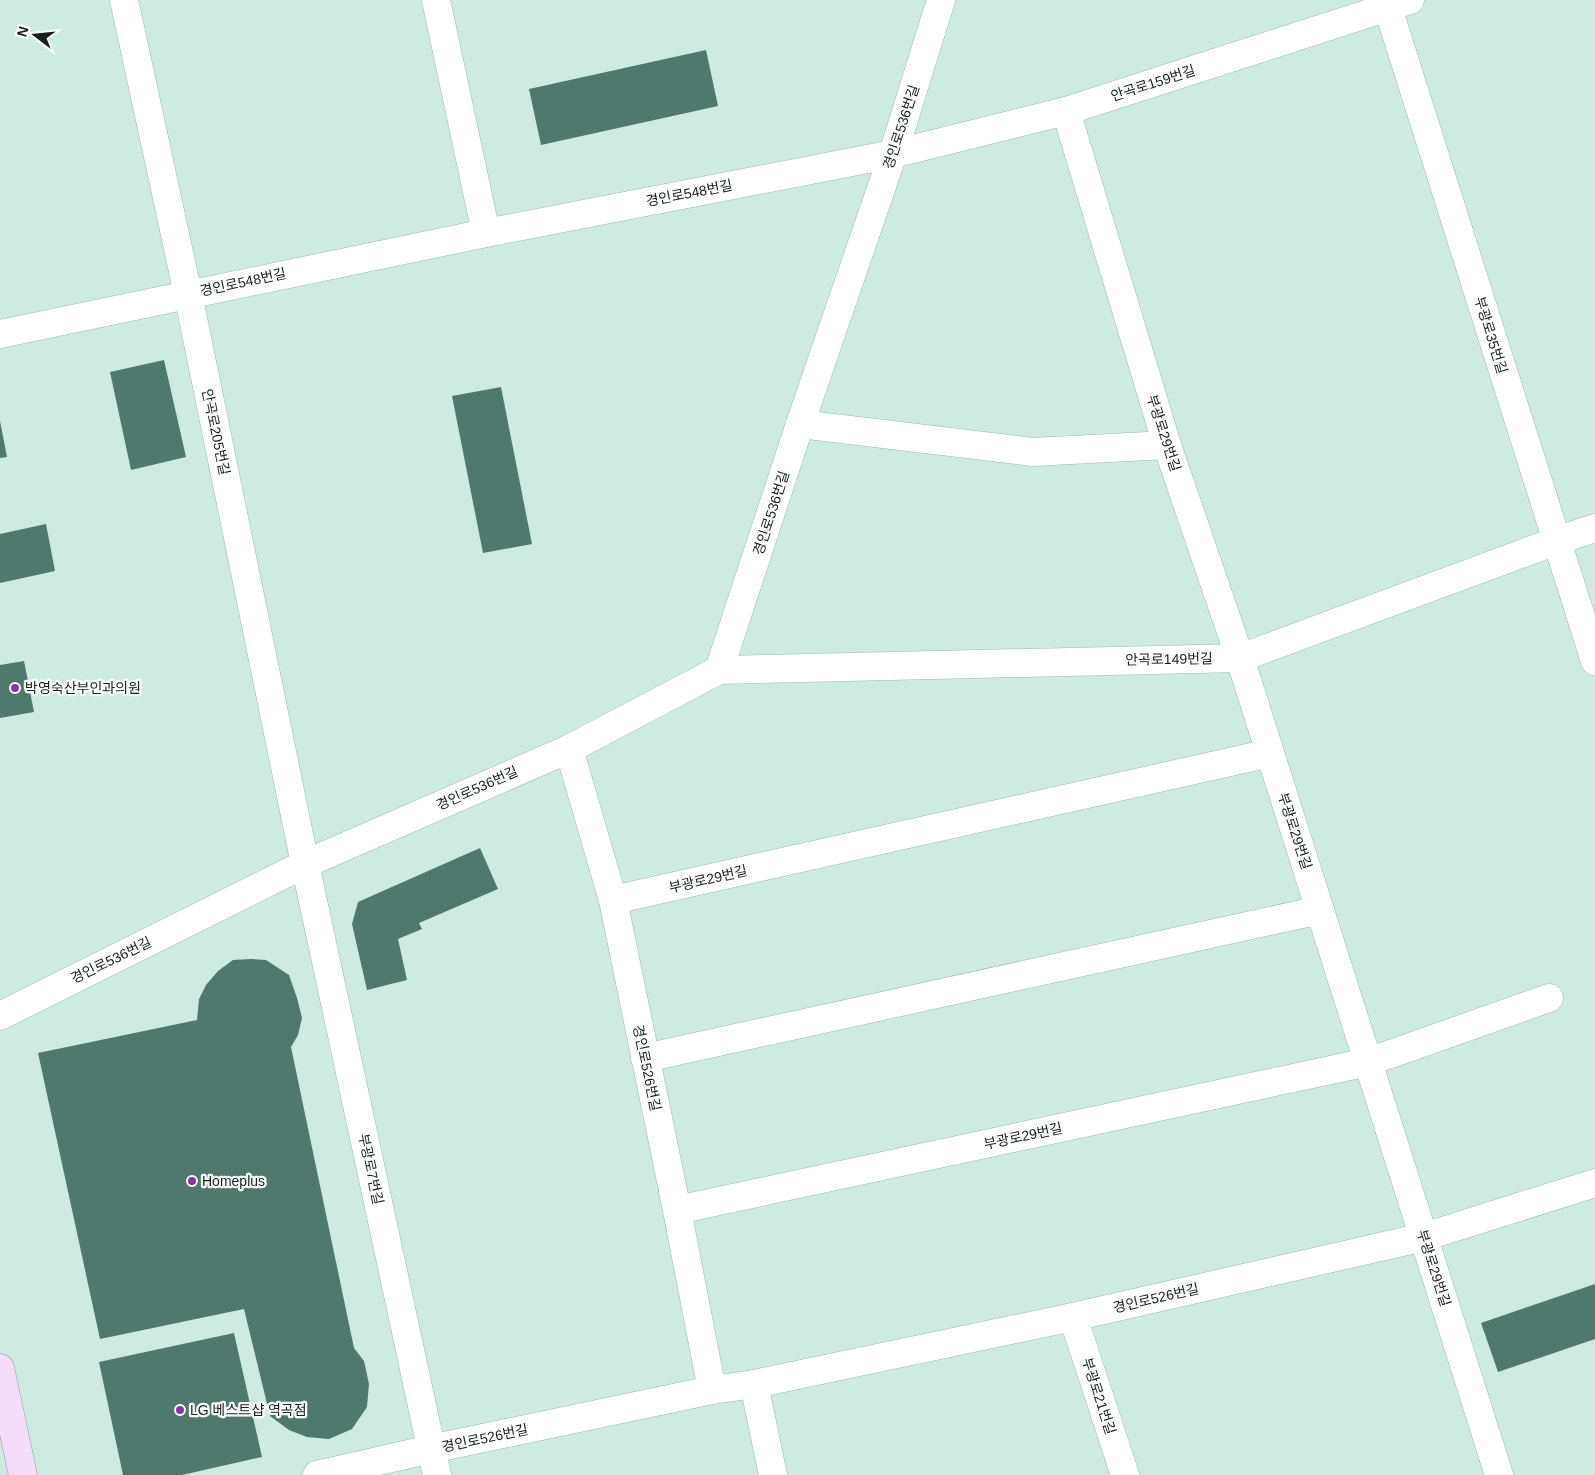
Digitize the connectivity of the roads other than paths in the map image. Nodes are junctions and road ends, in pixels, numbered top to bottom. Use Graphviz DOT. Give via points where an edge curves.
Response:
graph roads {
  1 [pos="124,0"];
  2 [pos="436,0"];
  3 [pos="941,0"];
  4 [pos="1399,4"];
  5 [pos="1066,111"];
  6 [pos="893,154"];
  7 [pos="486,233"];
  8 [pos="188,294"];
  9 [pos="0,334"];
  10 [pos="800,424"];
  11 [pos="1167,445"];
  12 [pos="1595,528"];
  13 [pos="1556,541"];
  14 [pos="1240,658"];
  15 [pos="1595,661"];
  16 [pos="720,670"];
  17 [pos="569,748"];
  18 [pos="1270,753"];
  19 [pos="305,864"];
  20 [pos="613,900"];
  21 [pos="1320,910"];
  22 [pos="1549,998"];
  23 [pos="0,1016"];
  24 [pos="645,1058"];
  25 [pos="1368,1062"];
  26 [pos="1595,1183"];
  27 [pos="677,1210"];
  28 [pos="1424,1237"];
  29 [pos="1073,1317"];
  30 [pos="0,1368"];
  31 [pos="754,1384"];
  32 [pos="712,1390"];
  33 [pos="431,1449"];
  34 [pos="23,1475"];
  35 [pos="317,1475"];
  36 [pos="437,1475"];
  37 [pos="773,1475"];
  38 [pos="1125,1475"];
  39 [pos="1500,1475"];
  1 -- 8 [label="street, 안곡로205번길"];
  2 -- 7 [label="street"];
  3 -- 6 [label="street, 경인로536번길"];
  4 -- 5 [label="street, 안곡로159번길"];
  4 -- 13 [label="street, 부광로35번길"];
  5 -- 6 [label="street, 안곡로159번길"];
  5 -- 11 [label="street, 부광로29번길"];
  6 -- 7 [label="street, 경인로548번길"];
  6 -- 10 [label="street, 경인로536번길"];
  7 -- 8 [label="street, 경인로548번길"];
  8 -- 9 [label="street, 경인로548번길"];
  8 -- 19 [label="street, 안곡로205번길"];
  10 -- 11 [label="street" via="1033,452"];
  10 -- 16 [label="street, 경인로536번길"];
  11 -- 14 [label="street, 부광로29번길"];
  12 -- 13 [label="street, 안곡로149번길"];
  13 -- 14 [label="street, 안곡로149번길"];
  13 -- 15 [label="street, 부광로35번길"];
  14 -- 16 [label="street, 안곡로149번길"];
  14 -- 18 [label="street, 부광로29번길"];
  16 -- 17 [label="street, 경인로536번길"];
  17 -- 19 [label="street, 경인로536번길"];
  17 -- 20 [label="street, 경인로526번길"];
  18 -- 20 [label="street, 부광로29번길"];
  18 -- 21 [label="street, 부광로29번길"];
  19 -- 23 [label="street, 경인로536번길"];
  19 -- 33 [label="street, 부광로7번길"];
  20 -- 24 [label="street, 경인로526번길"];
  21 -- 24 [label="street"];
  21 -- 25 [label="street, 부광로29번길"];
  22 -- 25 [label="street"];
  24 -- 27 [label="street, 경인로526번길"];
  25 -- 27 [label="street, 부광로29번길"];
  25 -- 28 [label="street, 부광로29번길"];
  26 -- 28 [label="street, 경인로526번길"];
  27 -- 32 [label="street, 경인로526번길"];
  28 -- 29 [label="street, 경인로526번길"];
  28 -- 39 [label="street, 부광로29번길"];
  29 -- 31 [label="street, 경인로526번길"];
  29 -- 38 [label="street, 부광로21번길"];
  30 -- 34 [label="main road"];
  31 -- 32 [label="street, 경인로526번길"];
  31 -- 37 [label="street"];
  32 -- 33 [label="street, 경인로526번길"];
  33 -- 35 [label="street, 경인로526번길"];
  33 -- 36 [label="street, 부광로7번길"];
}
